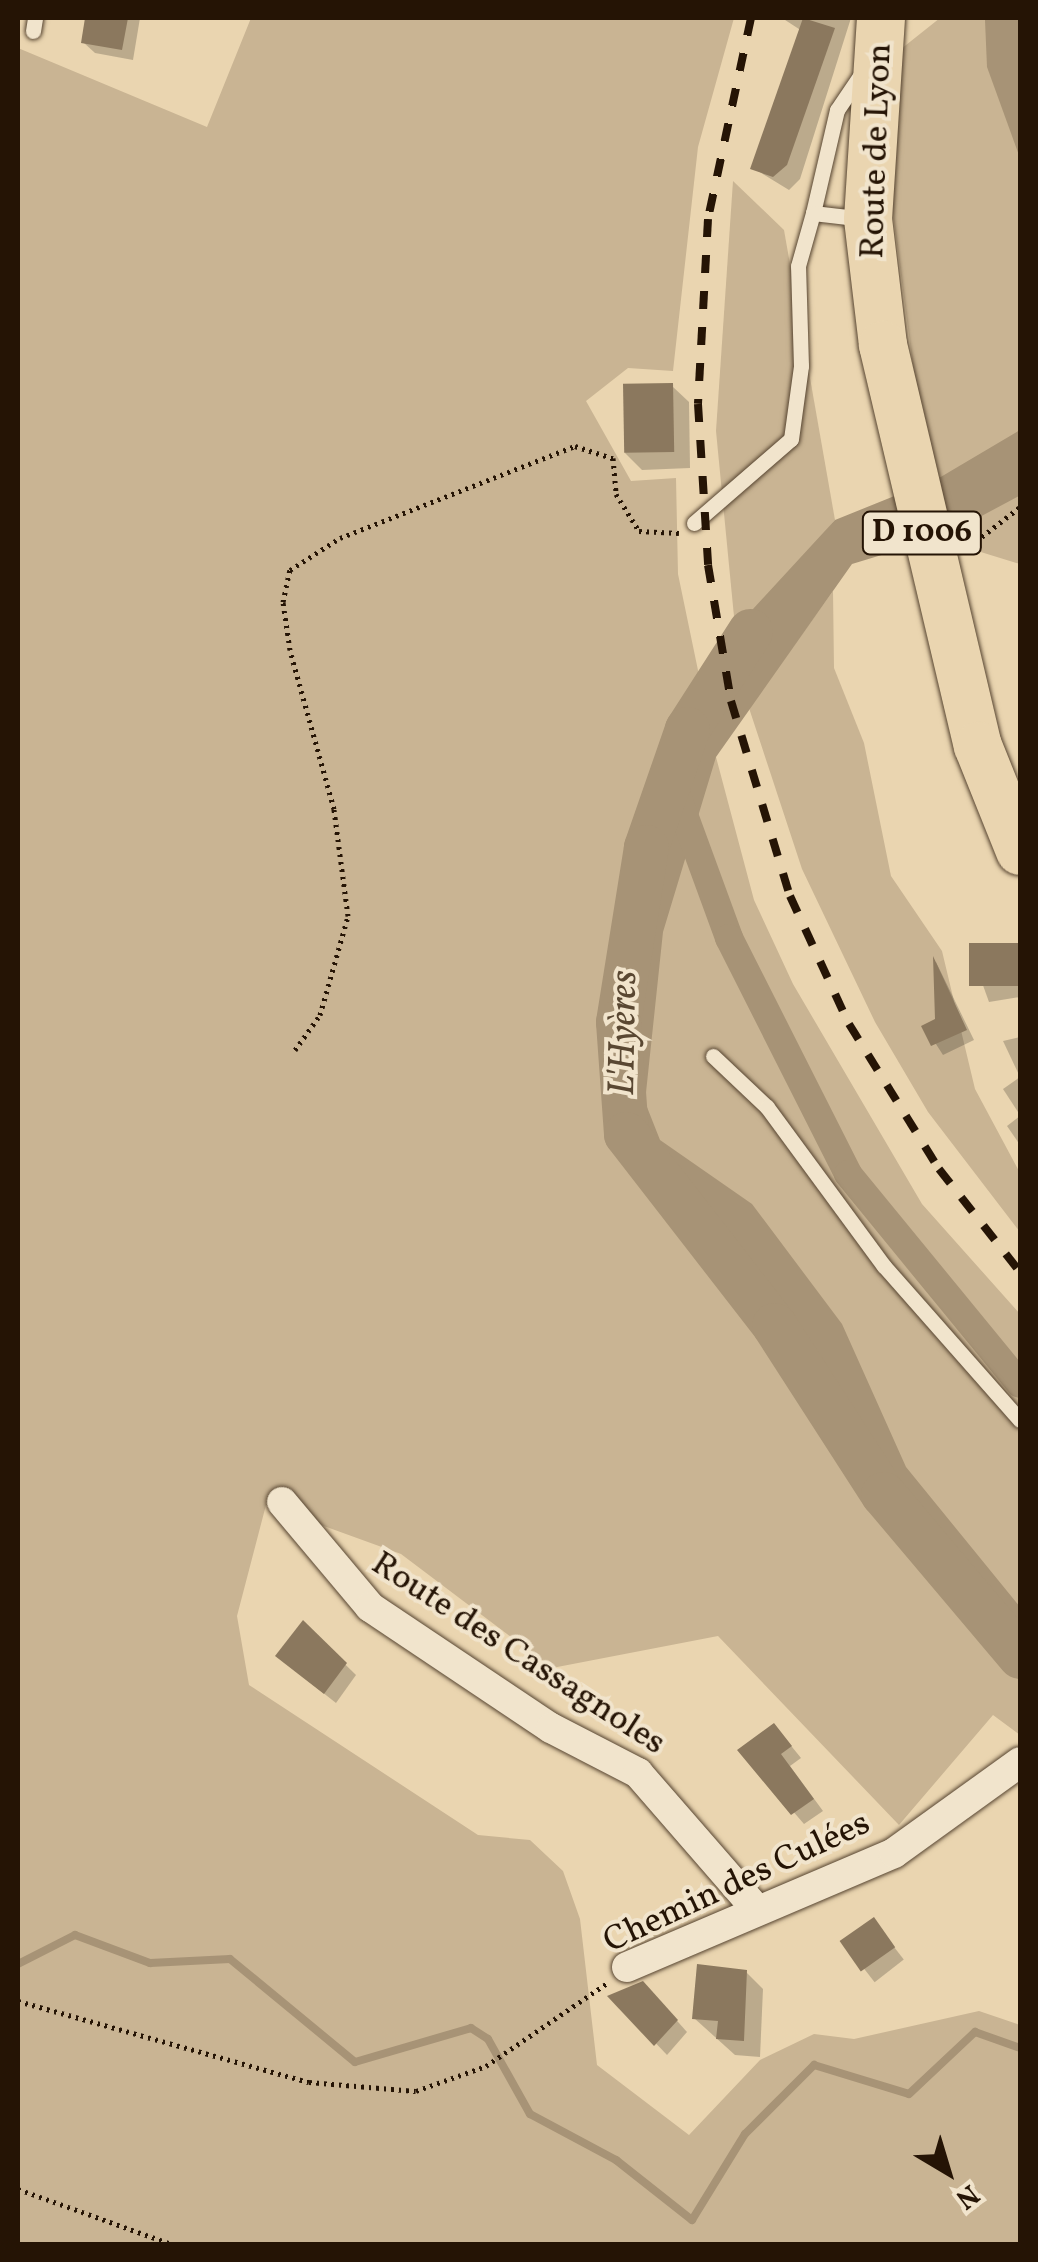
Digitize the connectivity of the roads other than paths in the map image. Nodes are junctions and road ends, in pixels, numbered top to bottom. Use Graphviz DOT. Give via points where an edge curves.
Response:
graph roads {
  1 [pos="880,34"];
  2 [pos="813,213"];
  3 [pos="868,219"];
  4 [pos="694,523"];
  5 [pos="1020,851"];
  6 [pos="713,1056"];
  7 [pos="1020,1420"];
  8 [pos="282,1502"];
  9 [pos="1020,1762"];
  10 [pos="757,1910"];
  11 [pos="627,1968"];
  1 -- 2 [label="lane" via="836,110"];
  1 -- 3 [label="main road, Route de Lyon / D 1006"];
  2 -- 3 [label="lane"];
  2 -- 4 [label="lane" via="798,266 801,366 791,439"];
  3 -- 5 [label="main road, Route de Lyon / D 1006" via="883,345 972,719"];
  6 -- 7 [label="lane" via="767,1107 884,1266"];
  8 -- 10 [label="street, Route des Cassagnoles" via="370,1608 550,1728 638,1773"];
  9 -- 10 [label="street, Chemin des Culées" via="894,1853"];
  10 -- 11 [label="street, Chemin des Culées"];
}
